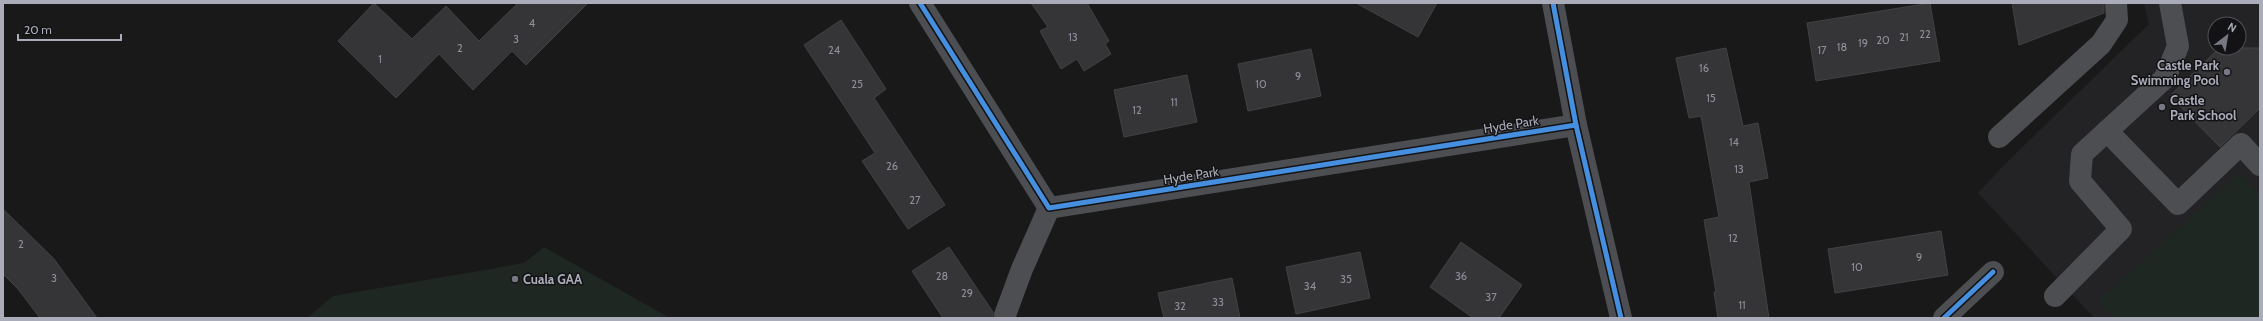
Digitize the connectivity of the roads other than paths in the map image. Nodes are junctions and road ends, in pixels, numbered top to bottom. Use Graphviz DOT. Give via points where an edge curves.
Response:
graph roads {
  1 [pos="920,3"];
  2 [pos="1555,3"];
  3 [pos="2116,3"];
  4 [pos="2170,3"];
  5 [pos="1576,125"];
  6 [pos="2107,131"];
  7 [pos="1999,137"];
  8 [pos="2260,164"];
  9 [pos="1049,208"];
  10 [pos="1993,272"];
  11 [pos="2055,296"];
  12 [pos="1005,315"];
  13 [pos="1621,318"];
  14 [pos="1944,318"];
  1 -- 9 [label="street"];
  2 -- 5 [label="street"];
  3 -- 7 [label="street" via="2117,20 2101,44"];
  4 -- 6 [label="street" via="2178,46 2165,78"];
  5 -- 9 [label="street, Hyde Park"];
  5 -- 13 [label="street"];
  6 -- 8 [label="street" via="2178,204 2241,144"];
  6 -- 11 [label="street" via="2082,154 2080,181 2121,229"];
  9 -- 12 [label="street"];
  10 -- 14 [label="street"];
}
